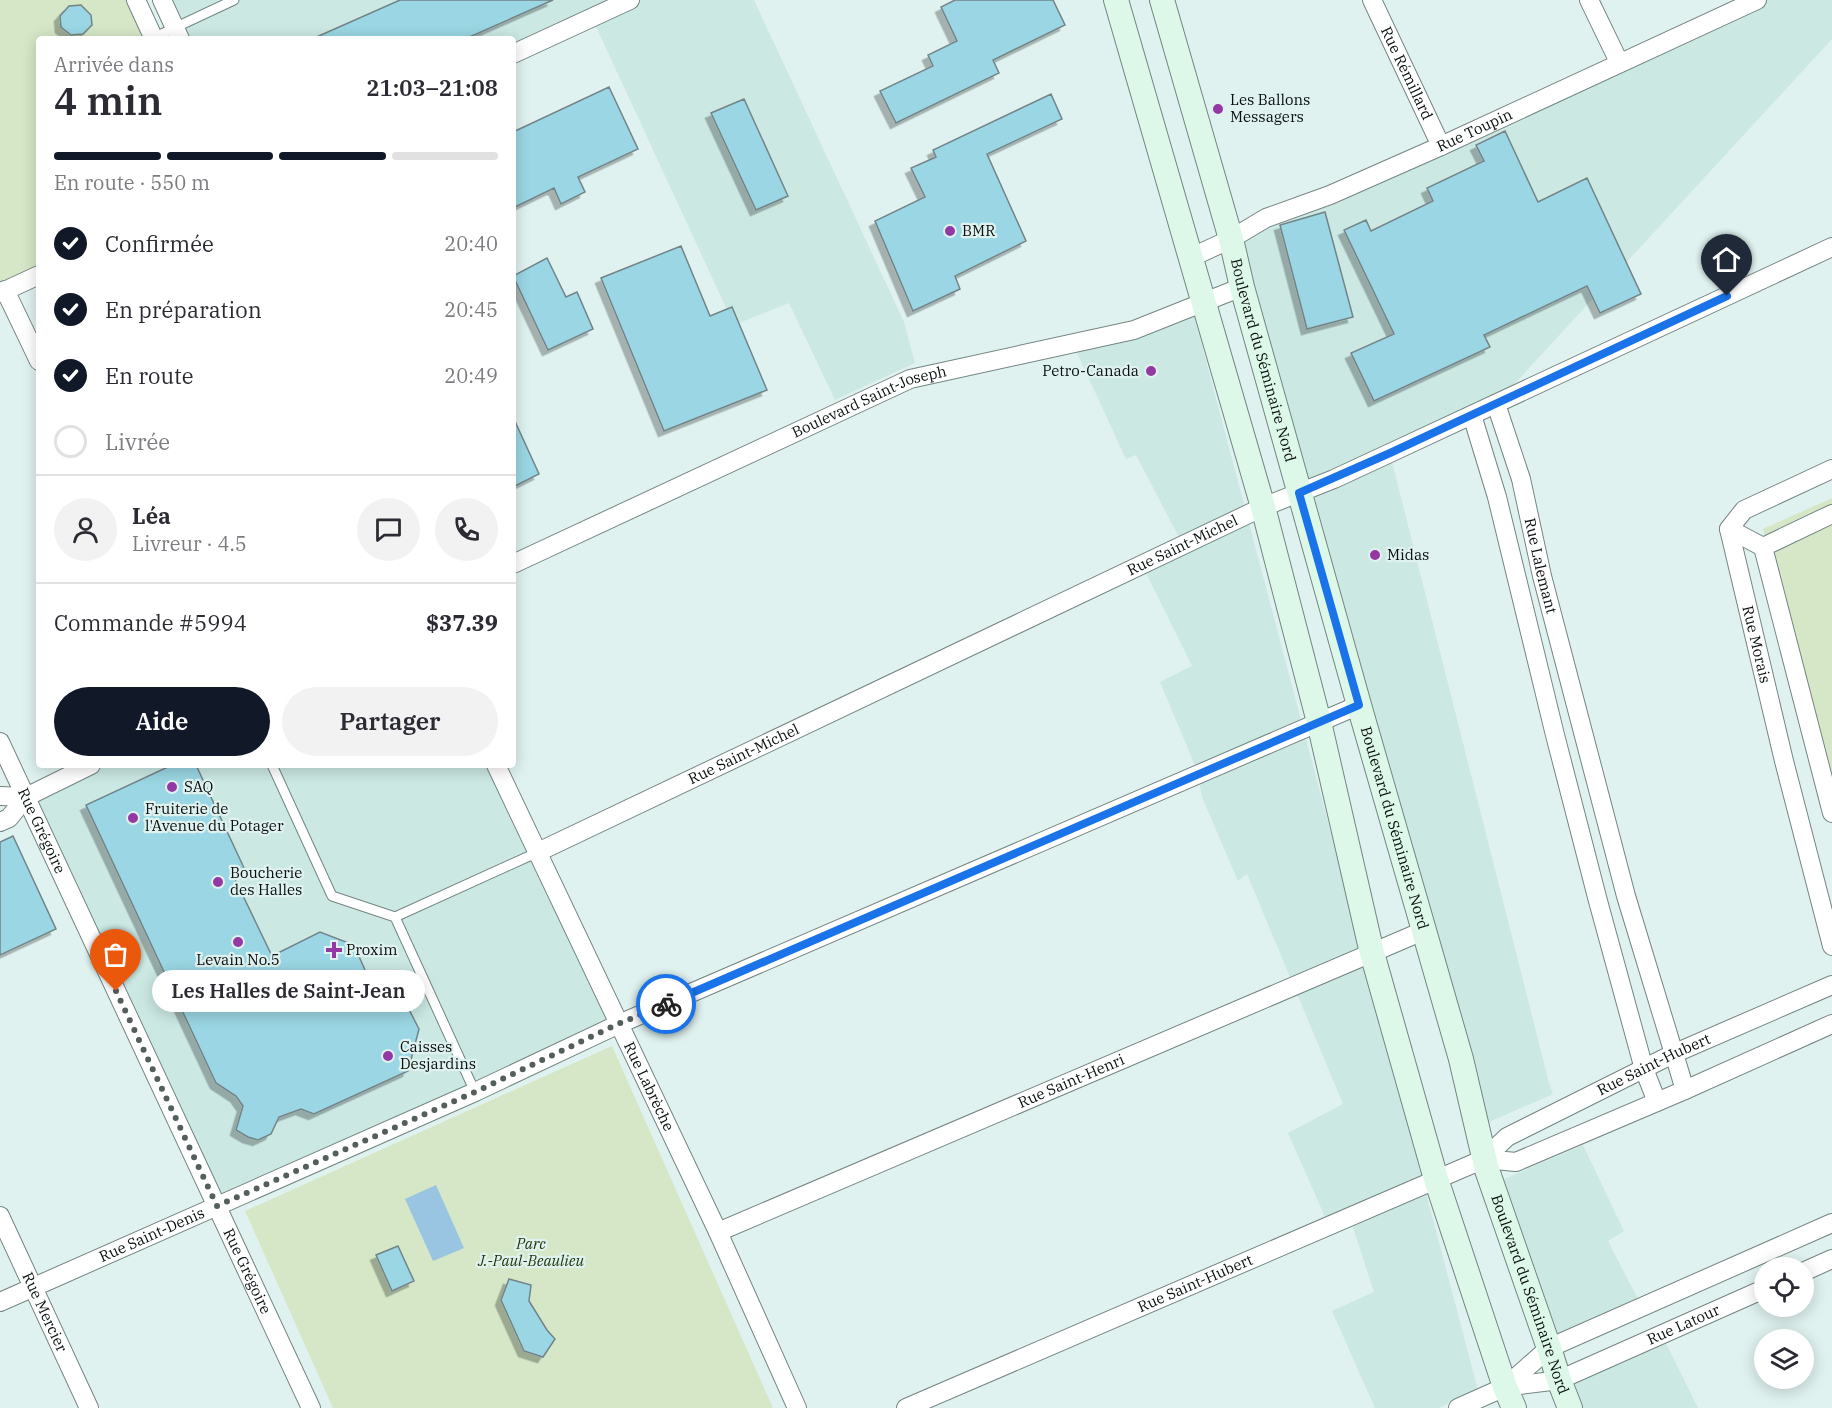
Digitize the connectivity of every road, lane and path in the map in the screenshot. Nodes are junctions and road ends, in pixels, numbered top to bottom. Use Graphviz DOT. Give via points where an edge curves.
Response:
graph roads {
  1 [pos="136,0"];
  2 [pos="162,0"];
  3 [pos="234,0"];
  4 [pos="630,0"];
  5 [pos="1116,0"];
  6 [pos="1162,0"];
  7 [pos="1372,0"];
  8 [pos="1589,0"];
  9 [pos="1757,0"];
  10 [pos="177,33"];
  11 [pos="152,36"];
  12 [pos="516,53"];
  13 [pos="1619,62"];
  14 [pos="1441,146"];
  15 [pos="1231,239"];
  16 [pos="1832,247"];
  17 [pos="1192,257"];
  18 [pos="36,276"];
  19 [pos="1242,287"];
  20 [pos="3,292"];
  21 [pos="1203,303"];
  22 [pos="36,355"];
  23 [pos="1496,404"];
  24 [pos="1472,415"];
  25 [pos="1832,469"];
  26 [pos="1299,493"];
  27 [pos="1263,507"];
  28 [pos="1832,514"];
  29 [pos="1729,529"];
  30 [pos="1763,547"];
  31 [pos="516,563"];
  32 [pos="1359,705"];
  33 [pos="1319,722"];
  34 [pos="1582,729"];
  35 [pos="1555,735"];
  36 [pos="0,742"];
  37 [pos="1817,754"];
  38 [pos="1784,761"];
  39 [pos="86,768"];
  40 [pos="273,768"];
  41 [pos="497,768"];
  42 [pos="0,796"];
  43 [pos="26,797"];
  44 [pos="1832,813"];
  45 [pos="0,822"];
  46 [pos="536,853"];
  47 [pos="1626,896"];
  48 [pos="1598,901"];
  49 [pos="395,917"];
  50 [pos="1423,931"];
  51 [pos="1832,946"];
  52 [pos="1372,953"];
  53 [pos="1832,985"];
  54 [pos="618,1024"];
  55 [pos="1832,1024"];
  56 [pos="1673,1054"];
  57 [pos="1644,1069"];
  58 [pos="1685,1090"];
  59 [pos="475,1092"];
  60 [pos="1657,1102"];
  61 [pos="1484,1159"];
  62 [pos="1436,1179"];
  63 [pos="217,1206"];
  64 [pos="0,1216"];
  65 [pos="1832,1223"];
  66 [pos="718,1232"];
  67 [pos="1832,1259"];
  68 [pos="1814,1267"];
  69 [pos="1711,1276"];
  70 [pos="33,1287"];
  71 [pos="1754,1293"];
  72 [pos="0,1302"];
  73 [pos="1726,1306"];
  74 [pos="1626,1314"];
  75 [pos="1639,1345"];
  76 [pos="1549,1348"];
  77 [pos="1559,1380"];
  78 [pos="1509,1398"];
  79 [pos="89,1408"];
  80 [pos="311,1408"];
  81 [pos="797,1408"];
  82 [pos="906,1408"];
  83 [pos="1458,1408"];
  84 [pos="1570,1408"];
  1 -- 11 [label="street"];
  2 -- 10 [label="street"];
  3 -- 10 [label="lane"];
  4 -- 12 [label="street"];
  5 -- 17 [label="main road"];
  6 -- 15 [label="main road, Boulevard du Séminaire Nord"];
  7 -- 14 [label="street, Rue Rémillard"];
  8 -- 13 [label="street"];
  9 -- 13 [label="street, Rue Toupin"];
  13 -- 14 [label="street, Rue Toupin"];
  14 -- 15 [label="street, Rue Toupin" via="1330,195 1266,218"];
  15 -- 17 [label="street, Rue Toupin"];
  15 -- 19 [label="main road, Boulevard du Séminaire Nord"];
  16 -- 23 [label="street, Rue Saint-Michel"];
  17 -- 21 [label="main road"];
  18 -- 20 [label="street"];
  19 -- 21 [label="street, Boulevard Saint-Joseph"];
  19 -- 26 [label="main road, Boulevard du Séminaire Nord"];
  20 -- 22 [label="street"];
  21 -- 27 [label="main road"];
  21 -- 31 [label="street, Boulevard Saint-Joseph" via="1134,330 910,379"];
  23 -- 24 [label="street, Rue Saint-Michel"];
  23 -- 34 [label="street, Rue Lalemant" via="1521,479"];
  24 -- 26 [label="street, Rue Saint-Michel"];
  24 -- 35 [label="street, Rue Lalemant" via="1497,497"];
  25 -- 29 [label="street" via="1744,510"];
  26 -- 27 [label="street, Rue Saint-Michel"];
  26 -- 32 [label="main road, Boulevard du Séminaire Nord"];
  27 -- 33 [label="main road"];
  27 -- 46 [label="street, Rue Saint-Michel"];
  28 -- 30 [label="street"];
  29 -- 30 [label="street"];
  29 -- 38 [label="street, Rue Morais"];
  30 -- 37 [label="street, Rue Morais"];
  32 -- 33 [label="street, Rue Saint-Denis"];
  32 -- 50 [label="main road, Boulevard du Séminaire Nord"];
  33 -- 52 [label="main road"];
  33 -- 54 [label="street, Rue Saint-Denis"];
  34 -- 35 [label="street"];
  34 -- 47 [label="street, Rue Lalemant"];
  35 -- 48 [label="street, Rue Lalemant"];
  36 -- 43 [label="street, Rue Grégoire"];
  37 -- 38 [label="street"];
  37 -- 44 [label="street, Rue Morais"];
  38 -- 51 [label="street, Rue Morais"];
  39 -- 43 [label="street"];
  40 -- 49 [label="lane" via="332,896"];
  41 -- 46 [label="street, Rue Labrèche"];
  42 -- 43 [label="street"];
  43 -- 45 [label="street" via="9,818"];
  43 -- 63 [label="street, Rue Grégoire"];
  46 -- 49 [label="lane"];
  46 -- 54 [label="street, Rue Labrèche"];
  47 -- 48 [label="street"];
  47 -- 56 [label="street, Rue Lalemant"];
  48 -- 57 [label="street, Rue Lalemant"];
  49 -- 59 [label="lane"];
  50 -- 52 [label="street, Rue Saint-Henri"];
  50 -- 61 [label="main road, Boulevard du Séminaire Nord" via="1461,1059"];
  52 -- 62 [label="main road"];
  52 -- 66 [label="street, Rue Saint-Henri"];
  53 -- 56 [label="street, Rue Saint-Hubert"];
  54 -- 59 [label="street, Rue Saint-Denis"];
  54 -- 66 [label="street, Rue Labrèche"];
  55 -- 58 [label="street, Rue Saint-Hubert"];
  56 -- 57 [label="street, Rue Saint-Hubert"];
  56 -- 58 [label="street, Rue Lalemant"];
  57 -- 60 [label="street, Rue Lalemant"];
  57 -- 61 [label="street, Rue Saint-Hubert" via="1507,1137"];
  58 -- 60 [label="street, Rue Saint-Hubert"];
  59 -- 63 [label="street, Rue Saint-Denis"];
  60 -- 61 [label="street, Rue Saint-Hubert" via="1516,1162"];
  61 -- 62 [label="street, Rue Saint-Hubert"];
  61 -- 76 [label="main road, Boulevard du Séminaire Nord"];
  62 -- 78 [label="main road"];
  62 -- 82 [label="street, Rue Saint-Hubert"];
  63 -- 70 [label="street, Rue Saint-Denis"];
  63 -- 80 [label="street, Rue Grégoire"];
  64 -- 70 [label="street, Rue Mercier"];
  65 -- 69 [label="street, Rue Latour"];
  66 -- 81 [label="street, Rue Labrèche"];
  67 -- 68 [label="street"];
  69 -- 73 [label="street, Rue Latour"];
  69 -- 74 [label="street, Rue Latour"];
  70 -- 72 [label="street, Rue Saint-Denis"];
  70 -- 79 [label="street, Rue Mercier"];
  71 -- 73 [label="street, Rue Latour"];
  73 -- 75 [label="street, Rue Latour"];
  74 -- 75 [label="street, Rue Latour"];
  74 -- 76 [label="street, Rue Latour"];
  75 -- 77 [label="street, Rue Latour"];
  76 -- 77 [label="main road, Boulevard du Séminaire Nord"];
  76 -- 78 [label="street, Rue Latour"];
  77 -- 78 [label="street, Rue Latour"];
  77 -- 84 [label="main road, Boulevard du Séminaire Nord"];
  78 -- 83 [label="street, Rue Latour"];
}
